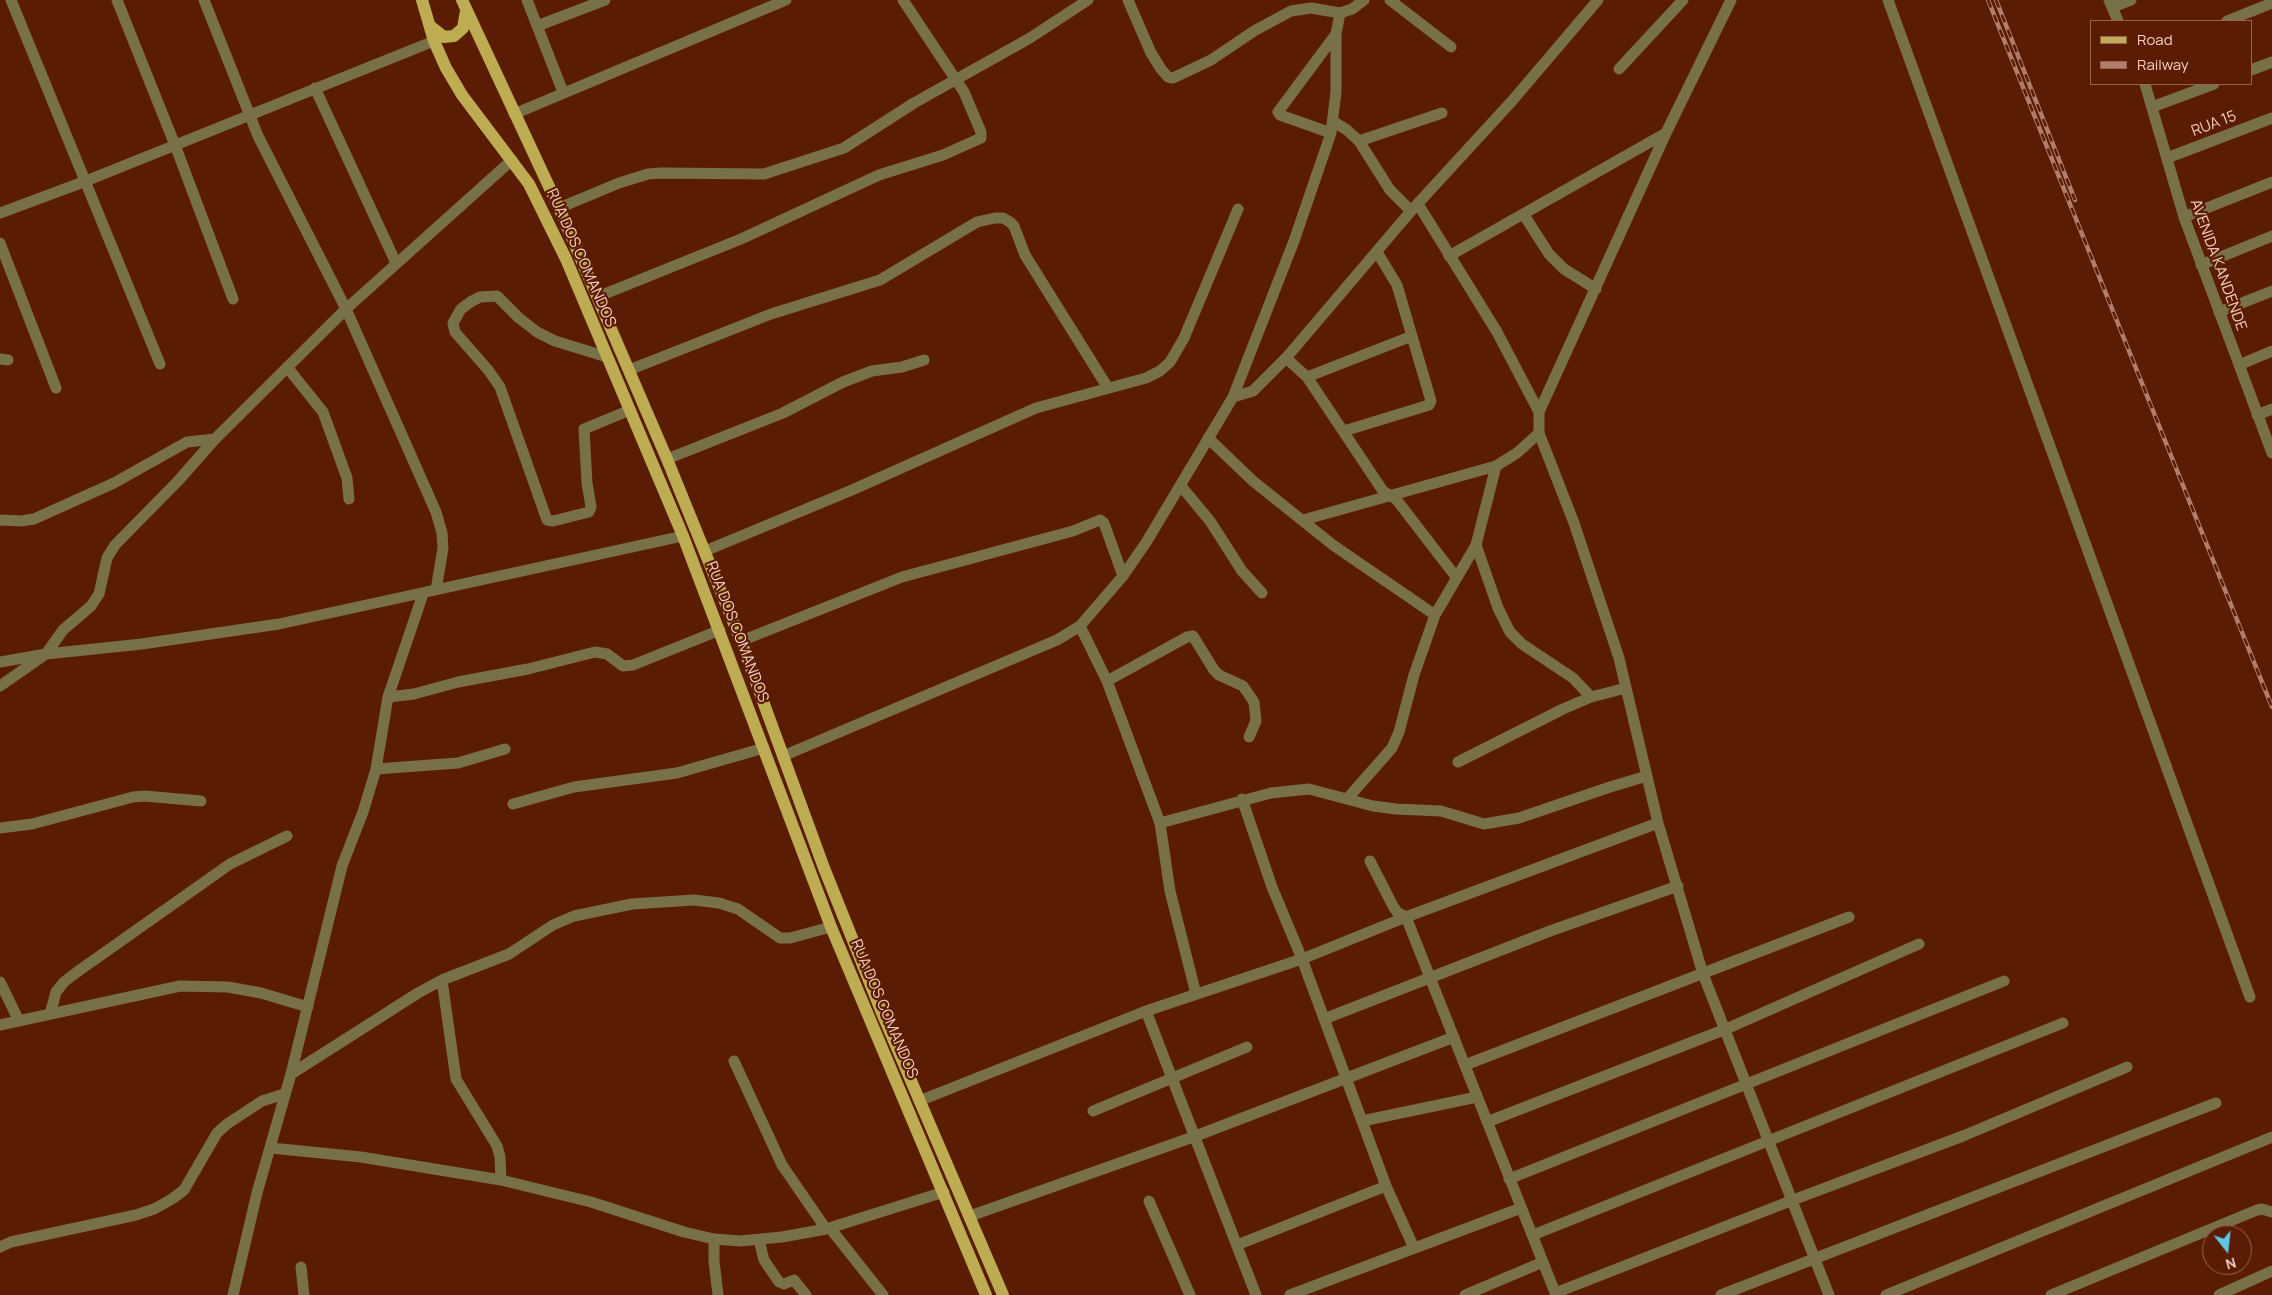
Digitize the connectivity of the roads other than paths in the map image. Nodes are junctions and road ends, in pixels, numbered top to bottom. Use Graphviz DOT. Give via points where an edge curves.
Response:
graph roads {
  1 [pos="11,0"];
  2 [pos="117,0"];
  3 [pos="204,0"];
  4 [pos="422,0"];
  5 [pos="526,0"];
  6 [pos="605,0"];
  7 [pos="786,0"];
  8 [pos="903,0"];
  9 [pos="1088,0"];
  10 [pos="1128,0"];
  11 [pos="1364,0"];
  12 [pos="1390,0"];
  13 [pos="1598,0"];
  14 [pos="1683,0"];
  15 [pos="1731,0"];
  16 [pos="1888,0"];
  17 [pos="2131,0"];
  18 [pos="1298,4"];
  19 [pos="2111,4"];
  20 [pos="2272,4"];
  21 [pos="464,5"];
  22 [pos="1340,13"];
  23 [pos="2118,20"];
  24 [pos="2230,20"];
  25 [pos="430,26"];
  26 [pos="537,26"];
  27 [pos="1336,34"];
  28 [pos="434,41"];
  29 [pos="1452,47"];
  30 [pos="2272,62"];
  31 [pos="1619,69"];
  32 [pos="2252,70"];
  33 [pos="956,79"];
  34 [pos="2145,85"];
  35 [pos="2211,85"];
  36 [pos="315,88"];
  37 [pos="562,92"];
  38 [pos="2152,107"];
  39 [pos="1442,113"];
  40 [pos="249,114"];
  41 [pos="514,114"];
  42 [pos="2272,118"];
  43 [pos="1333,128"];
  44 [pos="1666,133"];
  45 [pos="1358,141"];
  46 [pos="175,145"];
  47 [pos="2167,158"];
  48 [pos="512,160"];
  49 [pos="86,181"];
  50 [pos="2272,182"];
  51 [pos="1415,207"];
  52 [pos="559,208"];
  53 [pos="1238,209"];
  54 [pos="0,213"];
  55 [pos="1524,215"];
  56 [pos="2184,217"];
  57 [pos="2272,236"];
  58 [pos="0,243"];
  59 [pos="1377,252"];
  60 [pos="1449,256"];
  61 [pos="396,263"];
  62 [pos="2201,265"];
  63 [pos="1596,289"];
  64 [pos="2272,291"];
  65 [pos="597,297"];
  66 [pos="233,299"];
  67 [pos="346,308"];
  68 [pos="2219,312"];
  69 [pos="1412,336"];
  70 [pos="2272,352"];
  71 [pos="607,357"];
  72 [pos="1286,358"];
  73 [pos="924,360"];
  74 [pos="160,364"];
  75 [pos="2239,365"];
  76 [pos="287,367"];
  77 [pos="629,370"];
  78 [pos="1307,377"];
  79 [pos="56,388"];
  80 [pos="1108,388"];
  81 [pos="1233,397"];
  82 [pos="2272,409"];
  83 [pos="630,410"];
  84 [pos="1539,412"];
  85 [pos="2257,415"];
  86 [pos="1344,431"];
  87 [pos="1539,433"];
  88 [pos="1208,438"];
  89 [pos="215,439"];
  90 [pos="2272,453"];
  91 [pos="667,459"];
  92 [pos="1496,466"];
  93 [pos="1181,486"];
  94 [pos="1388,495"];
  95 [pos="349,499"];
  96 [pos="0,520"];
  97 [pos="1303,520"];
  98 [pos="683,536"];
  99 [pos="1476,545"];
  100 [pos="705,551"];
  101 [pos="1122,576"];
  102 [pos="1456,576"];
  103 [pos="436,590"];
  104 [pos="1262,593"];
  105 [pos="423,594"];
  106 [pos="1435,615"];
  107 [pos="1080,626"];
  108 [pos="720,630"];
  109 [pos="741,641"];
  110 [pos="46,654"];
  111 [pos="0,662"];
  112 [pos="1107,681"];
  113 [pos="0,686"];
  114 [pos="1626,688"];
  115 [pos="388,697"];
  116 [pos="1591,697"];
  117 [pos="1249,737"];
  118 [pos="764,748"];
  119 [pos="504,749"];
  120 [pos="783,756"];
  121 [pos="1458,762"];
  122 [pos="376,769"];
  123 [pos="1647,776"];
  124 [pos="1242,799"];
  125 [pos="1347,799"];
  126 [pos="201,800"];
  127 [pos="513,804"];
  128 [pos="1160,823"];
  129 [pos="1658,823"];
  130 [pos="0,828"];
  131 [pos="287,836"];
  132 [pos="1370,861"];
  133 [pos="1678,886"];
  134 [pos="1406,917"];
  135 [pos="1849,917"];
  136 [pos="831,927"];
  137 [pos="1919,944"];
  138 [pos="1302,959"];
  139 [pos="1704,974"];
  140 [pos="1430,977"];
  141 [pos="442,980"];
  142 [pos="2004,981"];
  143 [pos="0,982"];
  144 [pos="1196,994"];
  145 [pos="2250,997"];
  146 [pos="308,1007"];
  147 [pos="1146,1011"];
  148 [pos="50,1014"];
  149 [pos="1324,1019"];
  150 [pos="19,1021"];
  151 [pos="2063,1023"];
  152 [pos="0,1025"];
  153 [pos="1726,1028"];
  154 [pos="1454,1037"];
  155 [pos="1247,1047"];
  156 [pos="734,1062"];
  157 [pos="1464,1065"];
  158 [pos="2127,1067"];
  159 [pos="291,1074"];
  160 [pos="1172,1078"];
  161 [pos="1346,1079"];
  162 [pos="1747,1085"];
  163 [pos="284,1094"];
  164 [pos="1477,1097"];
  165 [pos="919,1101"];
  166 [pos="2216,1104"];
  167 [pos="1093,1111"];
  168 [pos="1362,1121"];
  169 [pos="1488,1122"];
  170 [pos="1193,1137"];
  171 [pos="2272,1137"];
  172 [pos="1770,1142"];
  173 [pos="271,1148"];
  174 [pos="1509,1179"];
  175 [pos="501,1180"];
  176 [pos="1386,1186"];
  177 [pos="944,1192"];
  178 [pos="1793,1200"];
  179 [pos="1149,1201"];
  180 [pos="1521,1208"];
  181 [pos="2272,1212"];
  182 [pos="970,1216"];
  183 [pos="828,1228"];
  184 [pos="1533,1235"];
  185 [pos="714,1239"];
  186 [pos="759,1240"];
  187 [pos="1238,1245"];
  188 [pos="0,1247"];
  189 [pos="1414,1248"];
  190 [pos="1815,1258"];
  191 [pos="1543,1262"];
  192 [pos="301,1267"];
  193 [pos="2272,1271"];
  194 [pos="1555,1294"];
  195 [pos="233,1295"];
  196 [pos="304,1295"];
  197 [pos="718,1295"];
  198 [pos="806,1295"];
  199 [pos="883,1295"];
  200 [pos="986,1295"];
  201 [pos="1003,1295"];
  202 [pos="1190,1295"];
  203 [pos="1256,1295"];
  204 [pos="1290,1295"];
  205 [pos="1465,1295"];
  206 [pos="1721,1295"];
  207 [pos="1830,1295"];
  208 [pos="1886,1295"];
  209 [pos="2051,1295"];
  210 [pos="2219,1295"];
  1 -- 49 [label="street"];
  2 -- 46 [label="street"];
  3 -- 40 [label="street"];
  4 -- 25 [label="main road, RUA DOS COMANDOS"];
  5 -- 26 [label="street"];
  6 -- 26 [label="street"];
  7 -- 37 [label="street"];
  8 -- 33 [label="street"];
  9 -- 33 [label="street" via="1030,38"];
  10 -- 18 [label="street" via="1151,53 1171,78 1211,60"];
  11 -- 22 [label="street"];
  12 -- 29 [label="street"];
  13 -- 51 [label="street"];
  14 -- 31 [label="street"];
  15 -- 44 [label="street"];
  16 -- 145 [label="street"];
  17 -- 19 [label="street"];
  18 -- 22 [label="street"];
  19 -- 23 [label="street"];
  20 -- 24 [label="street"];
  21 -- 25 [label="main road" via="463,28 454,36 444,37"];
  21 -- 41 [label="main road, RUA DOS COMANDOS"];
  22 -- 27 [label="street"];
  25 -- 28 [label="main road, RUA DOS COMANDOS"];
  26 -- 37 [label="street"];
  27 -- 43 [label="street"];
  27 -- 43 [label="street" via="1278,112"];
  28 -- 36 [label="street"];
  28 -- 48 [label="main road, RUA DOS COMANDOS" via="462,95"];
  30 -- 32 [label="street"];
  33 -- 52 [label="street" via="852,144 773,172 648,174"];
  33 -- 65 [label="street" via="981,132 978,141 879,175 741,239"];
  34 -- 38 [label="street, AVENIDA KANDENDE"];
  35 -- 38 [label="street"];
  36 -- 40 [label="street"];
  36 -- 61 [label="street"];
  37 -- 41 [label="street"];
  38 -- 47 [label="street, AVENIDA KANDENDE"];
  39 -- 45 [label="street"];
  40 -- 46 [label="street"];
  40 -- 67 [label="street"];
  41 -- 52 [label="main road, RUA DOS COMANDOS"];
  42 -- 47 [label="street, RUA 15"];
  43 -- 45 [label="street" via="1352,134"];
  43 -- 81 [label="street" via="1316,184"];
  44 -- 55 [label="street"];
  44 -- 63 [label="street"];
  45 -- 51 [label="street" via="1390,190"];
  46 -- 49 [label="street"];
  46 -- 66 [label="street"];
  47 -- 56 [label="street, AVENIDA KANDENDE"];
  48 -- 61 [label="street"];
  48 -- 71 [label="main road, RUA DOS COMANDOS" via="548,220"];
  49 -- 54 [label="street"];
  49 -- 74 [label="street"];
  50 -- 56 [label="street"];
  51 -- 59 [label="street"];
  51 -- 60 [label="street"];
  52 -- 65 [label="main road, RUA DOS COMANDOS"];
  53 -- 80 [label="street" via="1184,338 1170,362 1146,378"];
  55 -- 60 [label="street"];
  55 -- 63 [label="street" via="1542,245 1557,262"];
  56 -- 62 [label="street, AVENIDA KANDENDE"];
  57 -- 62 [label="street"];
  58 -- 79 [label="street"];
  59 -- 69 [label="street" via="1395,278"];
  59 -- 72 [label="street"];
  60 -- 84 [label="street" via="1497,332"];
  61 -- 67 [label="street"];
  62 -- 68 [label="street, AVENIDA KANDENDE"];
  63 -- 84 [label="street"];
  64 -- 68 [label="street"];
  65 -- 77 [label="main road, RUA DOS COMANDOS"];
  67 -- 76 [label="street"];
  67 -- 103 [label="street" via="436,512 443,548"];
  68 -- 75 [label="street, AVENIDA KANDENDE"];
  69 -- 78 [label="street"];
  69 -- 86 [label="street" via="1430,403"];
  70 -- 75 [label="street"];
  71 -- 83 [label="main road, RUA DOS COMANDOS"];
  71 -- 83 [label="street" via="537,332 497,296 472,301 461,309 453,323 455,332 500,387 547,520 589,512 584,429"];
  72 -- 78 [label="street"];
  72 -- 81 [label="street" via="1253,391"];
  73 -- 91 [label="street" via="872,371 783,413"];
  75 -- 85 [label="street, AVENIDA KANDENDE"];
  76 -- 89 [label="street"];
  76 -- 95 [label="street" via="326,417 347,478"];
  77 -- 80 [label="street" via="780,311 880,280 977,222 995,218 1014,226 1025,255"];
  77 -- 91 [label="main road, RUA DOS COMANDOS"];
  78 -- 86 [label="street"];
  80 -- 100 [label="street" via="1036,408"];
  81 -- 88 [label="street"];
  82 -- 85 [label="street"];
  83 -- 98 [label="main road, RUA DOS COMANDOS"];
  84 -- 87 [label="street"];
  85 -- 90 [label="street, AVENIDA KANDENDE"];
  86 -- 94 [label="street"];
  87 -- 92 [label="street"];
  87 -- 114 [label="street" via="1574,523"];
  88 -- 93 [label="street"];
  88 -- 97 [label="street" via="1253,481"];
  89 -- 96 [label="street" via="187,442 114,483 34,519 22,522"];
  89 -- 110 [label="street" via="115,545 96,600 63,630"];
  91 -- 100 [label="main road, RUA DOS COMANDOS"];
  92 -- 94 [label="street"];
  92 -- 99 [label="street"];
  93 -- 101 [label="street"];
  93 -- 104 [label="street" via="1210,521 1242,571"];
  94 -- 97 [label="street"];
  94 -- 102 [label="street" via="1396,499"];
  97 -- 106 [label="street" via="1333,545"];
  98 -- 103 [label="street"];
  98 -- 108 [label="main road, RUA DOS COMANDOS"];
  99 -- 102 [label="street"];
  99 -- 116 [label="street" via="1510,632 1522,644 1573,678"];
  100 -- 109 [label="main road, RUA DOS COMANDOS"];
  101 -- 107 [label="street"];
  101 -- 109 [label="street" via="1104,523 1100,520 1073,531 902,577"];
  102 -- 106 [label="street"];
  103 -- 105 [label="street"];
  105 -- 110 [label="street" via="279,624"];
  105 -- 115 [label="street"];
  106 -- 125 [label="street" via="1392,748"];
  107 -- 112 [label="street"];
  107 -- 120 [label="street" via="1057,640 936,693"];
  108 -- 115 [label="street" via="633,665 623,666 607,654 594,652 414,694"];
  108 -- 118 [label="main road, RUA DOS COMANDOS"];
  109 -- 120 [label="main road, RUA DOS COMANDOS"];
  110 -- 111 [label="street"];
  110 -- 113 [label="street"];
  112 -- 117 [label="street" via="1192,636 1218,675 1243,686 1254,702 1256,721"];
  112 -- 128 [label="street"];
  114 -- 116 [label="street"];
  114 -- 123 [label="street"];
  115 -- 122 [label="street"];
  116 -- 121 [label="street"];
  118 -- 127 [label="street" via="677,773 574,786"];
  118 -- 136 [label="main road, RUA DOS COMANDOS"];
  119 -- 122 [label="street" via="458,763"];
  120 -- 165 [label="main road, RUA DOS COMANDOS" via="827,877"];
  122 -- 146 [label="street" via="342,866"];
  123 -- 125 [label="street" via="1519,818 1484,824 1441,811 1396,809"];
  123 -- 129 [label="street"];
  124 -- 125 [label="street" via="1280,791 1309,790"];
  124 -- 128 [label="street"];
  124 -- 138 [label="street" via="1272,887"];
  126 -- 130 [label="street" via="145,796 32,824"];
  128 -- 144 [label="street" via="1170,891"];
  129 -- 133 [label="street"];
  129 -- 134 [label="street"];
  131 -- 148 [label="street" via="230,864 77,972 56,992"];
  132 -- 134 [label="street" via="1393,906"];
  133 -- 139 [label="street"];
  133 -- 140 [label="street"];
  134 -- 138 [label="street"];
  134 -- 140 [label="street"];
  135 -- 139 [label="street"];
  136 -- 141 [label="street" via="780,938 747,914 719,903 694,900 632,904 574,916 553,925 509,954"];
  136 -- 177 [label="main road, RUA DOS COMANDOS"];
  137 -- 153 [label="street"];
  138 -- 144 [label="street"];
  138 -- 149 [label="street"];
  139 -- 153 [label="street"];
  139 -- 157 [label="street"];
  140 -- 149 [label="street"];
  140 -- 154 [label="street"];
  141 -- 159 [label="street"];
  141 -- 175 [label="street" via="456,1079 497,1146"];
  142 -- 162 [label="street"];
  143 -- 150 [label="street"];
  144 -- 147 [label="street"];
  146 -- 148 [label="street" via="261,993 200,985 180,986"];
  146 -- 159 [label="street"];
  147 -- 160 [label="street"];
  147 -- 165 [label="street"];
  148 -- 150 [label="street"];
  149 -- 161 [label="street"];
  150 -- 152 [label="street"];
  151 -- 172 [label="street"];
  153 -- 162 [label="street"];
  153 -- 169 [label="street"];
  154 -- 157 [label="street"];
  154 -- 161 [label="street"];
  155 -- 160 [label="street"];
  156 -- 183 [label="street" via="782,1165"];
  157 -- 164 [label="street"];
  158 -- 178 [label="street" via="1963,1136"];
  159 -- 163 [label="street"];
  160 -- 167 [label="street"];
  160 -- 170 [label="street"];
  161 -- 168 [label="street"];
  161 -- 170 [label="street"];
  162 -- 172 [label="street"];
  162 -- 174 [label="street"];
  163 -- 173 [label="street"];
  163 -- 188 [label="street" via="262,1101 217,1133 184,1190 166,1203 136,1215"];
  164 -- 168 [label="street"];
  164 -- 169 [label="street"];
  165 -- 182 [label="main road, RUA DOS COMANDOS"];
  166 -- 190 [label="street"];
  168 -- 176 [label="street"];
  169 -- 174 [label="street"];
  170 -- 182 [label="street"];
  170 -- 187 [label="street"];
  171 -- 208 [label="street"];
  172 -- 178 [label="street"];
  172 -- 184 [label="street"];
  173 -- 175 [label="street" via="361,1157"];
  173 -- 195 [label="street"];
  174 -- 180 [label="street"];
  175 -- 185 [label="street" via="591,1202"];
  176 -- 187 [label="street"];
  176 -- 189 [label="street"];
  177 -- 183 [label="street"];
  177 -- 200 [label="main road, RUA DOS COMANDOS"];
  178 -- 190 [label="street"];
  178 -- 194 [label="street"];
  179 -- 202 [label="street"];
  180 -- 184 [label="street"];
  180 -- 189 [label="street"];
  181 -- 209 [label="street" via="2257,1210"];
  182 -- 201 [label="main road, RUA DOS COMANDOS"];
  183 -- 186 [label="street"];
  183 -- 199 [label="street"];
  184 -- 191 [label="street"];
  185 -- 186 [label="street"];
  185 -- 197 [label="street"];
  186 -- 198 [label="street" via="764,1260 779,1282 784,1284 794,1280"];
  187 -- 203 [label="street"];
  189 -- 204 [label="street"];
  190 -- 206 [label="street"];
  190 -- 207 [label="street"];
  191 -- 194 [label="street"];
  191 -- 205 [label="street"];
  192 -- 196 [label="street"];
  193 -- 210 [label="street"];
}
